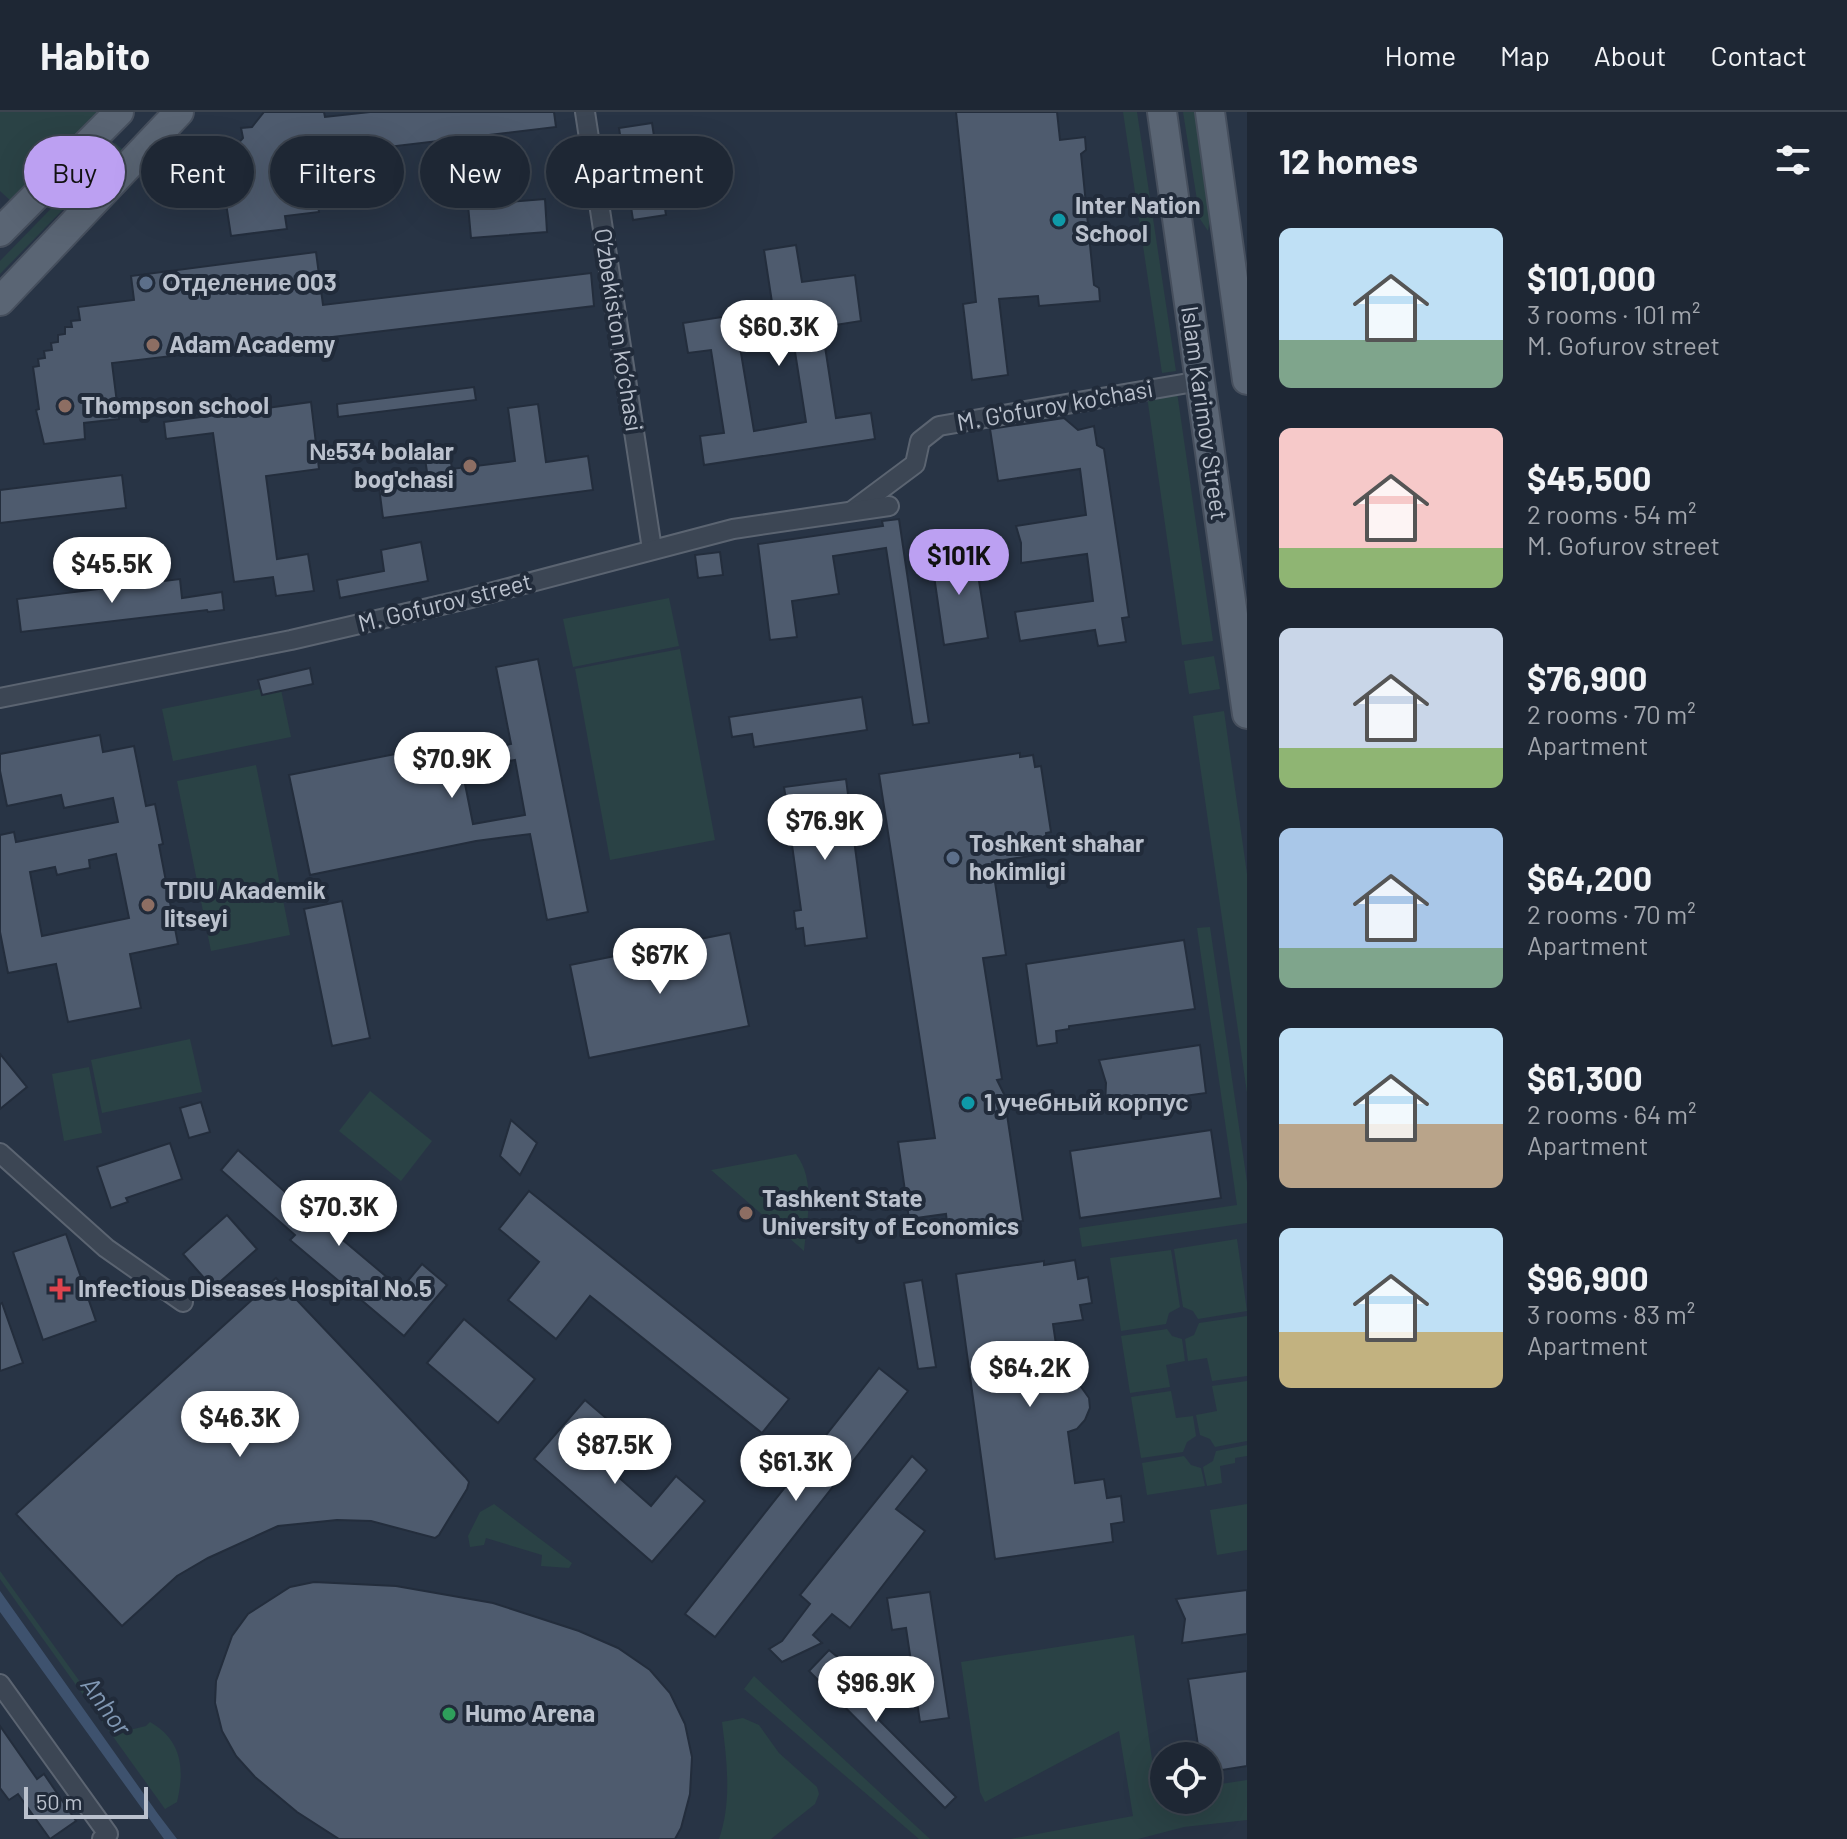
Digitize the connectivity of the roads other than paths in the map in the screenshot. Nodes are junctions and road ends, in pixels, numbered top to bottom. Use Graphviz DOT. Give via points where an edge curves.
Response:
graph roads {
  1 [pos="120,112"];
  2 [pos="179,112"];
  3 [pos="585,112"];
  4 [pos="1162,112"];
  5 [pos="1210,112"];
  6 [pos="146,136"];
  7 [pos="156,136"];
  8 [pos="141,152"];
  9 [pos="0,232"];
  10 [pos="0,301"];
  11 [pos="1241,336"];
  12 [pos="1195,343"];
  13 [pos="1247,380"];
  14 [pos="1200,381"];
  15 [pos="889,506"];
  16 [pos="852,511"];
  17 [pos="652,549"];
  18 [pos="0,698"];
  19 [pos="1246,702"];
  20 [pos="0,1153"];
  21 [pos="183,1302"];
  22 [pos="0,1684"];
  23 [pos="102,1839"];
  1 -- 6 [label="main road"];
  1 -- 9 [label="main road"];
  2 -- 7 [label="main road"];
  3 -- 17 [label="street, O‘zbekiston ko‘chasi"];
  4 -- 12 [label="main road, Islam Karimov Street"];
  5 -- 11 [label="main road, Islam Karimov Street"];
  8 -- 10 [label="main road"];
  11 -- 12 [label="main road" via="1216,327"];
  11 -- 13 [label="main road, Islam Karimov Street"];
  12 -- 14 [label="main road, Islam Karimov Street"];
  14 -- 16 [label="street, M. G'ofurov ko'chasi" via="939,426 920,441 915,464"];
  14 -- 19 [label="main road, Islam Karimov Street"];
  15 -- 16 [label="street, M. Gofurov street"];
  16 -- 17 [label="street, M. Gofurov street" via="733,529"];
  17 -- 18 [label="street, M. Gofurov street" via="291,640"];
  20 -- 21 [label="street" via="106,1248"];
  22 -- 23 [label="street" via="108,1834"];
}
